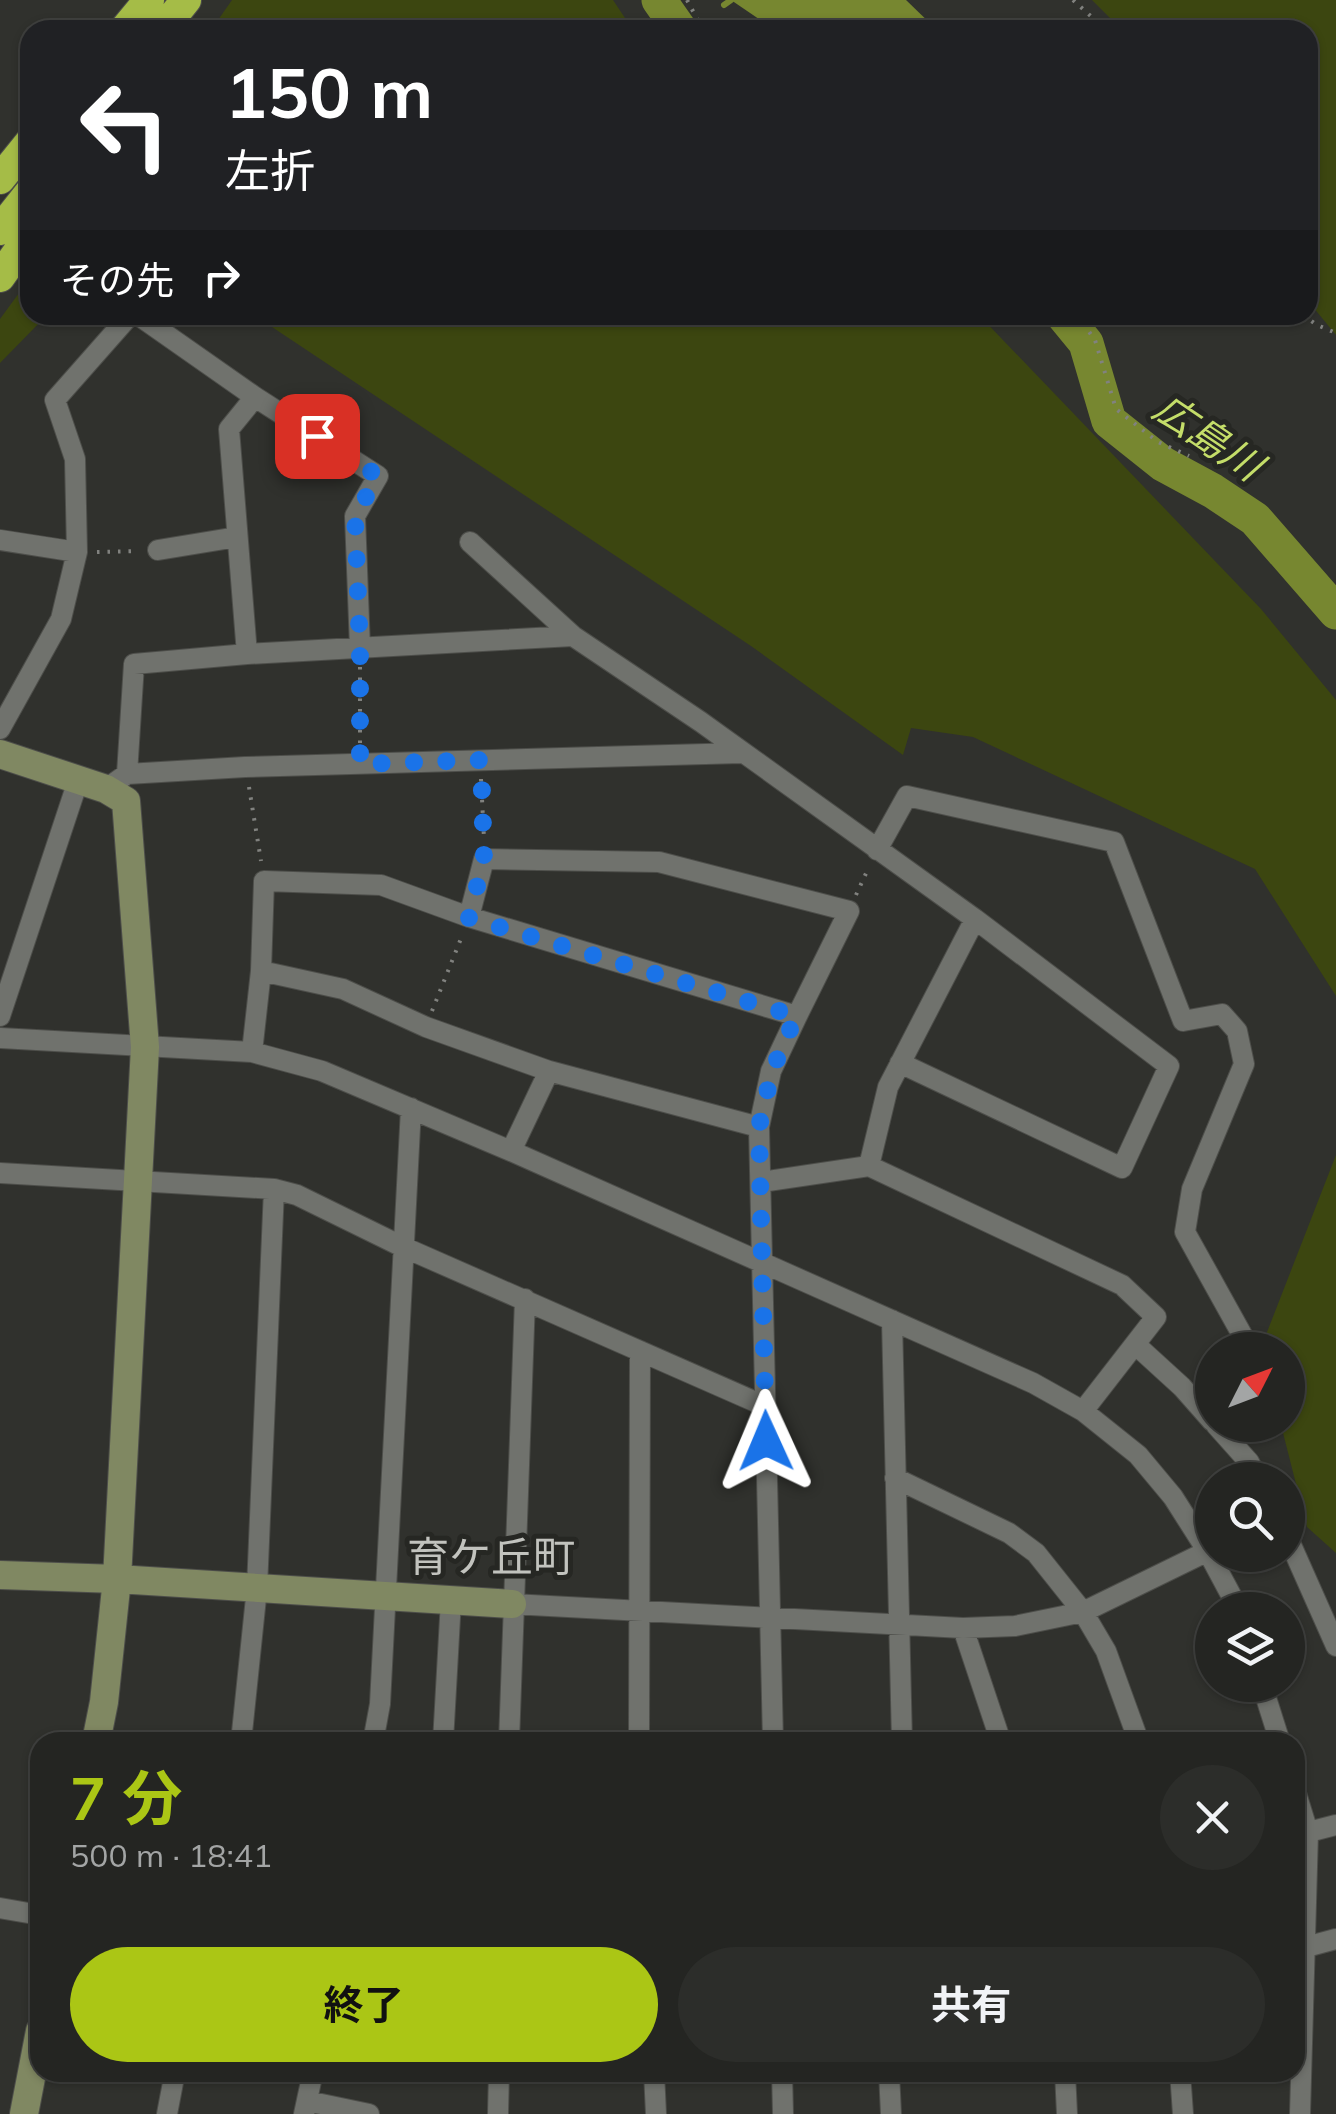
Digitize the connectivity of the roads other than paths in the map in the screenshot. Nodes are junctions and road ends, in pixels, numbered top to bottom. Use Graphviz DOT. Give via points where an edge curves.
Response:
graph roads {
  1 [pos="149,0"];
  2 [pos="186,0"];
  3 [pos="132,20"];
  4 [pos="170,20"];
  5 [pos="20,154"];
  6 [pos="0,179"];
  7 [pos="20,205"];
  8 [pos="0,230"];
  9 [pos="20,250"];
  10 [pos="0,277"];
  11 [pos="121,325"];
  12 [pos="152,325"];
  13 [pos="255,397"];
  14 [pos="238,537"];
  15 [pos="0,540"];
  16 [pos="470,542"];
  17 [pos="158,550"];
  18 [pos="77,552"];
  19 [pos="573,636"];
  20 [pos="360,648"];
  21 [pos="247,654"];
  22 [pos="0,729"];
  23 [pos="741,753"];
  24 [pos="0,754"];
  25 [pos="116,781"];
  26 [pos="78,782"];
  27 [pos="878,850"];
  28 [pos="469,918"];
  29 [pos="975,918"];
  30 [pos="261,971"];
  31 [pos="0,1016"];
  32 [pos="796,1016"];
  33 [pos="0,1038"];
  34 [pos="144,1047"];
  35 [pos="252,1052"];
  36 [pos="900,1063"];
  37 [pos="549,1070"];
  38 [pos="411,1108"];
  39 [pos="759,1127"];
  40 [pos="511,1150"];
  41 [pos="869,1166"];
  42 [pos="0,1173"];
  43 [pos="136,1180"];
  44 [pos="761,1182"];
  45 [pos="274,1190"];
  46 [pos="401,1246"];
  47 [pos="764,1264"];
  48 [pos="525,1299"];
  49 [pos="892,1320"];
  50 [pos="1241,1332"];
  51 [pos="1136,1346"];
  52 [pos="640,1351"];
  53 [pos="1195,1402"];
  54 [pos="765,1406"];
  55 [pos="1082,1411"];
  56 [pos="1231,1442"];
  57 [pos="1248,1462"];
  58 [pos="895,1478"];
  59 [pos="1195,1530"];
  60 [pos="1195,1558"];
  61 [pos="1303,1572"];
  62 [pos="0,1575"];
  63 [pos="118,1579"];
  64 [pos="258,1588"];
  65 [pos="385,1596"];
  66 [pos="451,1600"];
  67 [pos="512,1604"];
  68 [pos="640,1611"];
  69 [pos="1083,1612"];
  70 [pos="770,1618"];
  71 [pos="897,1624"];
  72 [pos="963,1628"];
  73 [pos="1336,1646"];
  74 [pos="1267,1702"];
  75 [pos="98,1732"];
  76 [pos="242,1732"];
  77 [pos="375,1732"];
  78 [pos="444,1732"];
  79 [pos="508,1732"];
  80 [pos="640,1732"];
  81 [pos="773,1732"];
  82 [pos="902,1732"];
  83 [pos="998,1732"];
  84 [pos="1135,1732"];
  85 [pos="1277,1732"];
  86 [pos="1336,1825"];
  87 [pos="1305,1833"];
  88 [pos="0,1908"];
  89 [pos="30,1914"];
  90 [pos="1305,1919"];
  91 [pos="1336,1939"];
  92 [pos="1306,1947"];
  93 [pos="1305,1975"];
  94 [pos="30,2082"];
  95 [pos="173,2082"];
  96 [pos="310,2082"];
  97 [pos="498,2082"];
  98 [pos="654,2082"];
  99 [pos="782,2082"];
  100 [pos="890,2082"];
  101 [pos="1065,2082"];
  102 [pos="1181,2082"];
  103 [pos="1301,2082"];
  104 [pos="305,2108"];
  105 [pos="24,2114"];
  106 [pos="167,2114"];
  107 [pos="368,2114"];
  108 [pos="498,2114"];
  109 [pos="656,2114"];
  110 [pos="783,2114"];
  111 [pos="890,2114"];
  112 [pos="1067,2114"];
  113 [pos="1183,2114"];
  114 [pos="1300,2114"];
  1 -- 3 [label="highway"];
  2 -- 4 [label="highway"];
  5 -- 6 [label="highway"];
  7 -- 8 [label="highway"];
  9 -- 10 [label="highway"];
  11 -- 18 [label="street" via="55,400 75,459"];
  12 -- 13 [label="street"];
  13 -- 14 [label="street" via="229,429"];
  13 -- 20 [label="street" via="378,476 355,516"];
  14 -- 17 [label="street"];
  14 -- 21 [label="street"];
  15 -- 18 [label="street"];
  16 -- 19 [label="street"];
  18 -- 22 [label="street" via="61,619"];
  19 -- 20 [label="street"];
  19 -- 23 [label="street"];
  20 -- 21 [label="street"];
  21 -- 25 [label="street" via="134,664"];
  23 -- 25 [label="street" via="245,767"];
  23 -- 27 [label="street"];
  24 -- 26 [label="street"];
  25 -- 26 [label="street"];
  25 -- 34 [label="street" via="126,801"];
  26 -- 31 [label="street"];
  27 -- 29 [label="street"];
  27 -- 50 [label="street" via="907,796 1114,842 1184,1020 1222,1014 1237,1031 1244,1064 1192,1189 1186,1232"];
  28 -- 30 [label="street" via="381,884 264,881"];
  28 -- 32 [label="street"];
  28 -- 32 [label="street" via="484,859 659,862 849,911"];
  29 -- 36 [label="street"];
  29 -- 36 [label="street" via="1170,1066 1122,1168"];
  30 -- 35 [label="street"];
  30 -- 37 [label="street" via="344,989 426,1027"];
  32 -- 39 [label="street" via="772,1071"];
  33 -- 34 [label="street"];
  34 -- 35 [label="street"];
  34 -- 43 [label="street"];
  35 -- 38 [label="street"];
  36 -- 41 [label="street"];
  37 -- 39 [label="street"];
  37 -- 40 [label="street"];
  38 -- 40 [label="street"];
  38 -- 46 [label="street"];
  39 -- 44 [label="street"];
  40 -- 47 [label="street"];
  41 -- 44 [label="street"];
  41 -- 51 [label="street" via="1122,1285 1156,1317"];
  42 -- 43 [label="street"];
  43 -- 45 [label="street"];
  43 -- 63 [label="street"];
  44 -- 47 [label="street"];
  45 -- 46 [label="street"];
  45 -- 64 [label="street"];
  46 -- 48 [label="street"];
  46 -- 65 [label="street"];
  47 -- 49 [label="street"];
  47 -- 54 [label="street"];
  48 -- 52 [label="street"];
  48 -- 67 [label="street"];
  49 -- 55 [label="street"];
  49 -- 58 [label="street"];
  51 -- 53 [label="street"];
  51 -- 55 [label="street"];
  52 -- 54 [label="street"];
  52 -- 68 [label="street"];
  54 -- 70 [label="street"];
  55 -- 59 [label="street" via="1138,1455"];
  56 -- 57 [label="street"];
  58 -- 69 [label="street" via="1023,1543"];
  58 -- 71 [label="street"];
  60 -- 69 [label="street"];
  61 -- 73 [label="street"];
  62 -- 63 [label="street"];
  63 -- 64 [label="street"];
  63 -- 75 [label="street"];
  64 -- 65 [label="street"];
  64 -- 76 [label="street"];
  65 -- 66 [label="street"];
  65 -- 77 [label="street"];
  66 -- 67 [label="street"];
  66 -- 78 [label="street"];
  67 -- 68 [label="street"];
  67 -- 79 [label="street"];
  68 -- 70 [label="street"];
  68 -- 80 [label="street"];
  69 -- 72 [label="street"];
  69 -- 84 [label="street" via="1106,1652"];
  70 -- 71 [label="street"];
  70 -- 81 [label="street"];
  71 -- 72 [label="street"];
  71 -- 82 [label="street"];
  72 -- 83 [label="street"];
  74 -- 85 [label="street"];
  86 -- 87 [label="street"];
  88 -- 89 [label="street"];
  90 -- 92 [label="street"];
  91 -- 92 [label="street"];
  92 -- 93 [label="street"];
  94 -- 105 [label="street"];
  95 -- 106 [label="street"];
  96 -- 104 [label="street"];
  97 -- 108 [label="street"];
  98 -- 109 [label="street"];
  99 -- 110 [label="street"];
  100 -- 111 [label="street"];
  101 -- 112 [label="street"];
  102 -- 113 [label="street"];
  103 -- 114 [label="street"];
  104 -- 107 [label="street"];
}
